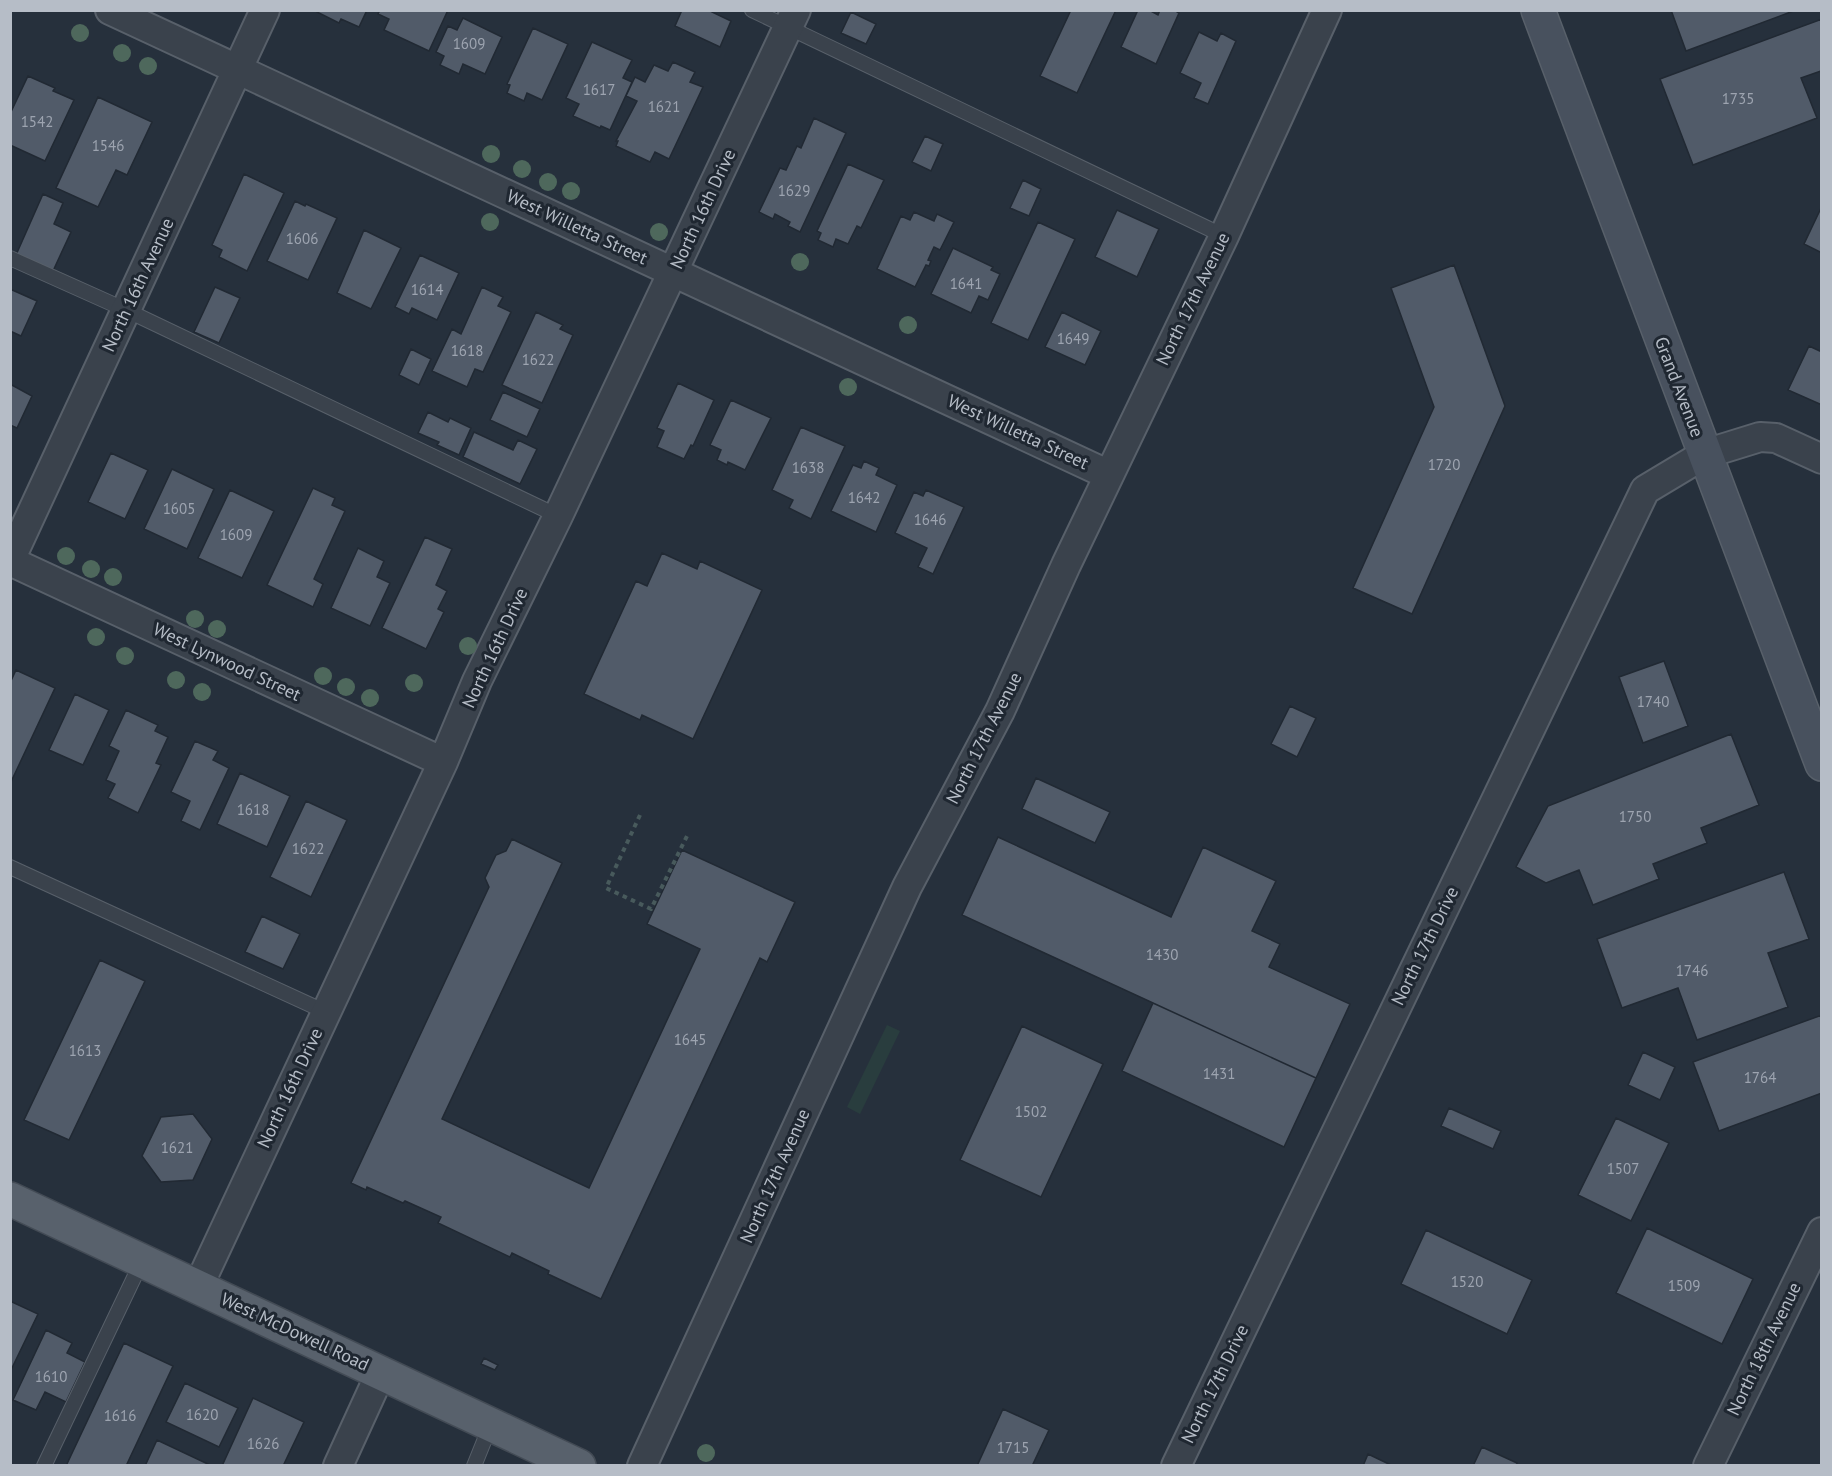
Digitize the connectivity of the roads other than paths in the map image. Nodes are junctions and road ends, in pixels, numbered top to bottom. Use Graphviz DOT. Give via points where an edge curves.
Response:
graph roads {
  1 [pos="110,10"];
  2 [pos="265,10"];
  3 [pos="752,10"];
  4 [pos="1327,10"];
  5 [pos="1538,10"];
  6 [pos="792,19"];
  7 [pos="238,70"];
  8 [pos="1224,236"];
  9 [pos="10,258"];
  10 [pos="674,272"];
  11 [pos="126,310"];
  12 [pos="1705,454"];
  13 [pos="1821,459"];
  14 [pos="1109,475"];
  15 [pos="558,516"];
  16 [pos="10,561"];
  17 [pos="443,762"];
  18 [pos="1821,764"];
  19 [pos="10,867"];
  20 [pos="326,1012"];
  21 [pos="10,1199"];
  22 [pos="1821,1232"];
  23 [pos="142,1261"];
  24 [pos="198,1287"];
  25 [pos="381,1372"];
  26 [pos="491,1424"];
  27 [pos="570,1463"];
  28 [pos="44,1466"];
  29 [pos="338,1466"];
  30 [pos="474,1466"];
  31 [pos="642,1466"];
  32 [pos="1176,1466"];
  33 [pos="1708,1466"];
  1 -- 7 [label="street, West Willetta Street"];
  2 -- 7 [label="street, North 16th Avenue"];
  3 -- 6 [label="lane"];
  4 -- 8 [label="street, North 17th Avenue"];
  5 -- 12 [label="main road, Grand Avenue"];
  6 -- 8 [label="lane"];
  6 -- 10 [label="street, North 16th Drive"];
  7 -- 10 [label="street, West Willetta Street"];
  7 -- 11 [label="street, North 16th Avenue"];
  8 -- 14 [label="street, North 17th Avenue"];
  9 -- 11 [label="lane"];
  10 -- 14 [label="street, West Willetta Street"];
  10 -- 15 [label="street, North 16th Drive"];
  11 -- 15 [label="lane"];
  11 -- 16 [label="street, North 16th Avenue"];
  12 -- 13 [label="street, North 17th Drive" via="1760,438 1776,438"];
  12 -- 18 [label="main road, Grand Avenue"];
  12 -- 32 [label="street, North 17th Drive" via="1645,490"];
  14 -- 31 [label="street, North 17th Avenue" via="1000,711 907,887"];
  15 -- 17 [label="street, North 16th Drive" via="477,681"];
  16 -- 17 [label="street, West Lynwood Street"];
  17 -- 20 [label="street, North 16th Drive"];
  19 -- 20 [label="lane"];
  20 -- 24 [label="street, North 16th Drive"];
  21 -- 23 [label="main road, West McDowell Road"];
  22 -- 33 [label="street, North 18th Avenue"];
  23 -- 24 [label="main road, West McDowell Road"];
  23 -- 28 [label="lane"];
  24 -- 25 [label="main road, West McDowell Road"];
  25 -- 26 [label="main road, West McDowell Road"];
  25 -- 29 [label="street"];
  26 -- 27 [label="main road, West McDowell Road"];
  26 -- 30 [label="lane"];
}
